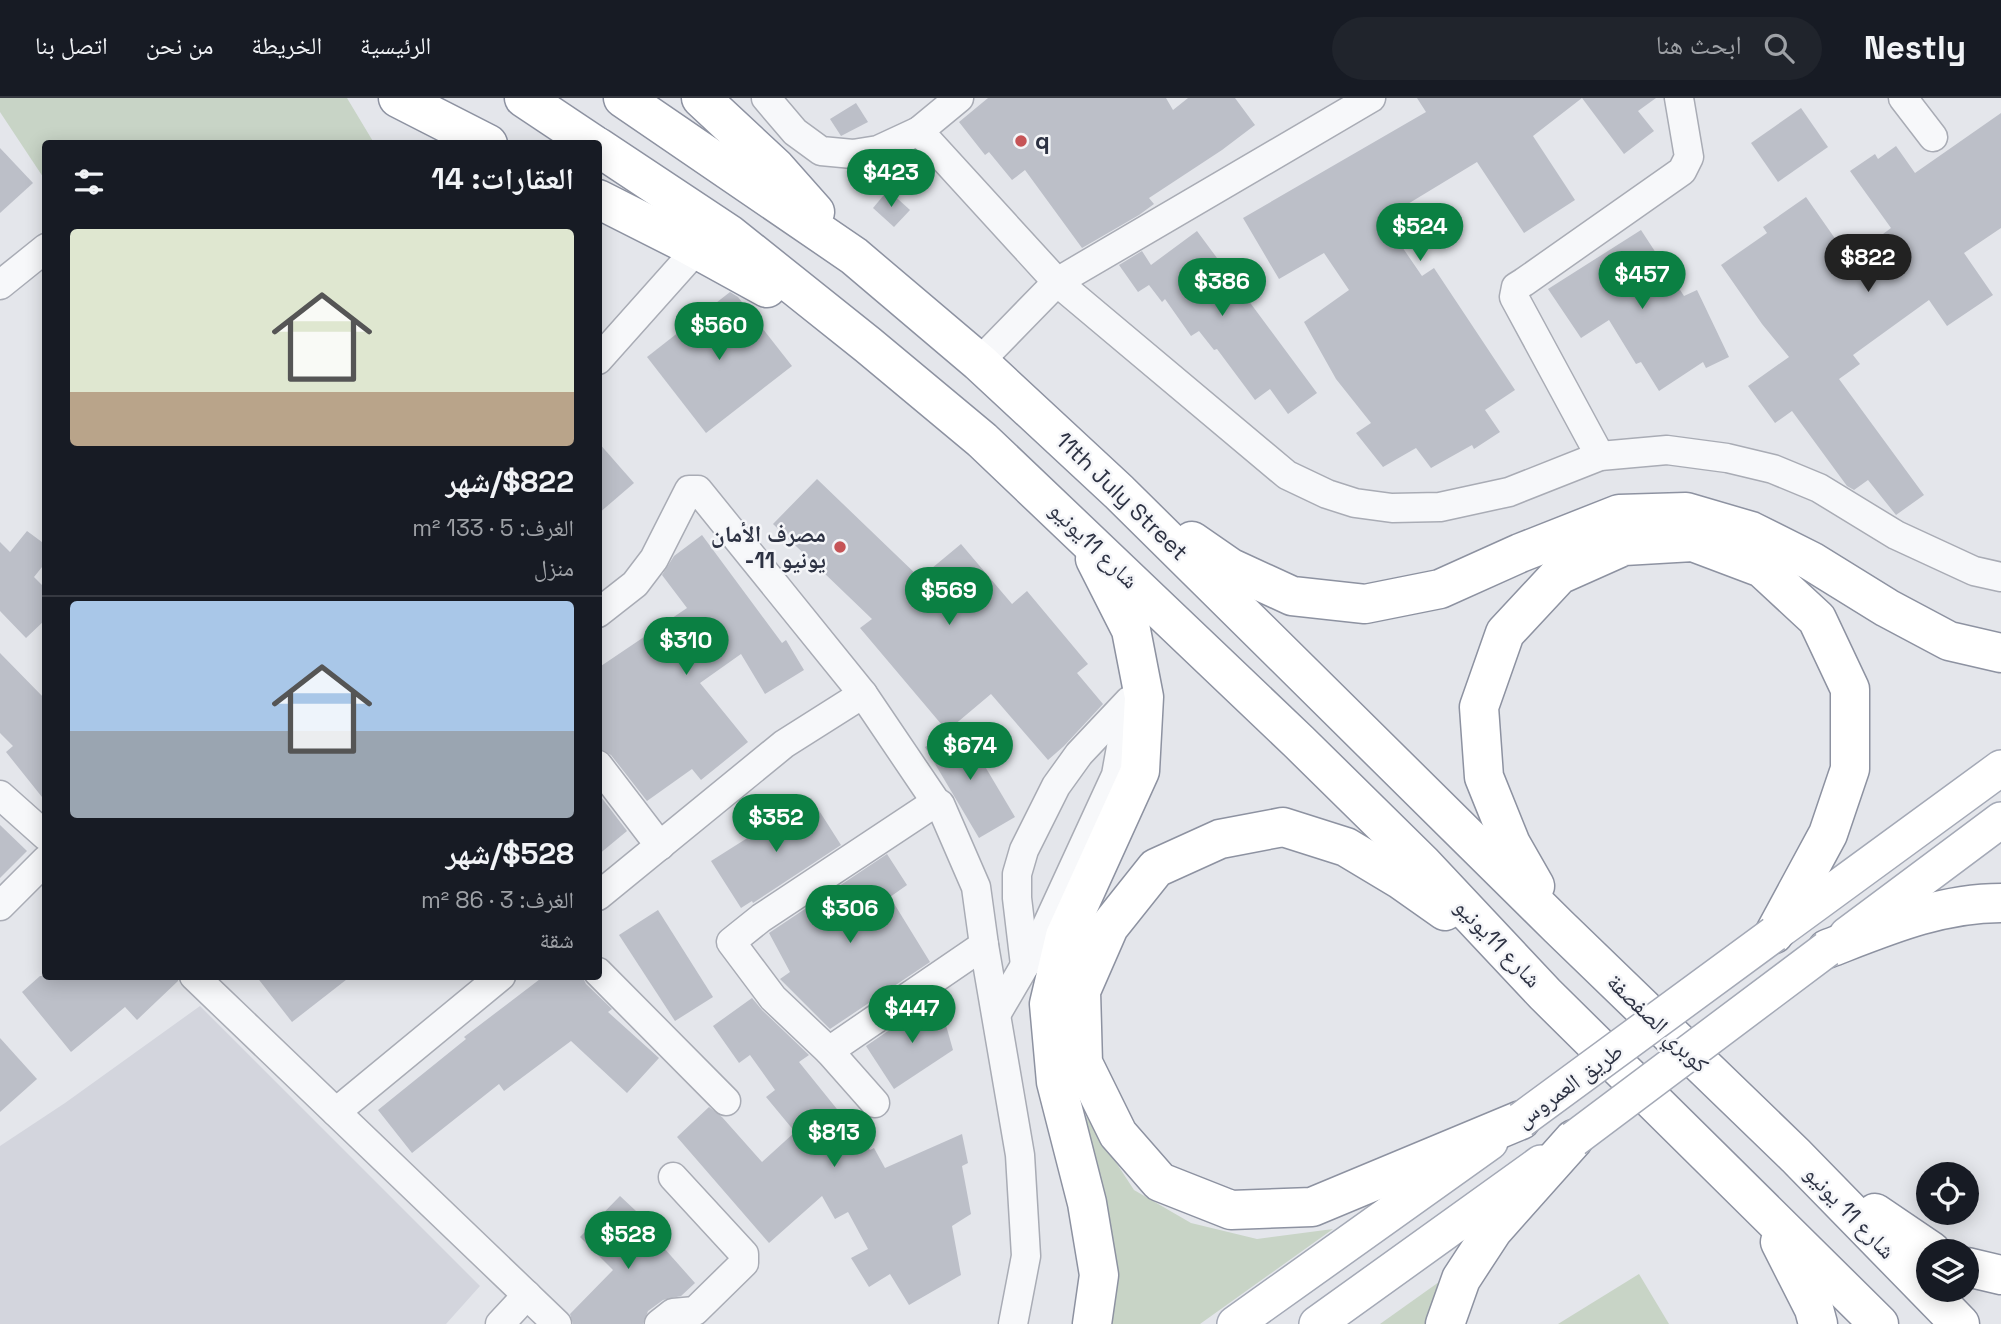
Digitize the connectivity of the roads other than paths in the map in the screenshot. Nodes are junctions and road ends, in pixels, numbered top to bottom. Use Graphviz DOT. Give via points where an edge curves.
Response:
graph roads {
  1 [pos="398,98"];
  2 [pos="524,98"];
  3 [pos="623,98"];
  4 [pos="701,98"];
  5 [pos="766,98"];
  6 [pos="958,98"];
  7 [pos="1371,98"];
  8 [pos="1679,98"];
  9 [pos="1903,98"];
  10 [pos="919,131"];
  11 [pos="1933,137"];
  12 [pos="480,140"];
  13 [pos="587,140"];
  14 [pos="602,150"];
  15 [pos="602,201"];
  16 [pos="697,249"];
  17 [pos="42,251"];
  18 [pos="854,256"];
  19 [pos="1057,282"];
  20 [pos="0,285"];
  21 [pos="869,345"];
  22 [pos="602,356"];
  23 [pos="979,362"];
  24 [pos="1600,456"];
  25 [pos="1119,492"];
  26 [pos="1081,532"];
  27 [pos="2001,577"];
  28 [pos="602,610"];
  29 [pos="1131,630"];
  30 [pos="2001,653"];
  31 [pos="863,694"];
  32 [pos="1129,701"];
  33 [pos="2001,768"];
  34 [pos="602,770"];
  35 [pos="0,795"];
  36 [pos="936,802"];
  37 [pos="2001,820"];
  38 [pos="42,832"];
  39 [pos="660,846"];
  40 [pos="42,864"];
  41 [pos="602,885"];
  42 [pos="2001,903"];
  43 [pos="0,906"];
  44 [pos="1774,934"];
  45 [pos="1569,936"];
  46 [pos="984,945"];
  47 [pos="1827,949"];
  48 [pos="1504,952"];
  49 [pos="1026,965"];
  50 [pos="602,976"];
  51 [pos="496,980"];
  52 [pos="210,982"];
  53 [pos="997,1013"];
  54 [pos="829,1051"];
  55 [pos="726,1101"];
  56 [pos="1739,1101"];
  57 [pos="875,1103"];
  58 [pos="336,1112"];
  59 [pos="1521,1120"];
  60 [pos="1574,1139"];
  61 [pos="1796,1156"];
  62 [pos="673,1177"];
  63 [pos="1761,1207"];
  64 [pos="1916,1240"];
  65 [pos="1979,1270"];
  66 [pos="2001,1275"];
  67 [pos="527,1296"];
  68 [pos="500,1324"];
  69 [pos="557,1324"];
  70 [pos="659,1324"];
  71 [pos="1013,1324"];
  72 [pos="1092,1324"];
  73 [pos="1235,1324"];
  74 [pos="1317,1324"];
  75 [pos="1445,1324"];
  76 [pos="1818,1324"];
  77 [pos="1879,1324"];
  78 [pos="1960,1324"];
  1 -- 12 [label="highway"];
  2 -- 13 [label="highway"];
  3 -- 18 [label="highway, 11th July Street"];
  4 -- 18 [label="highway" via="776,168"];
  5 -- 10 [label="street" via="795,132 821,150 853,154 878,150"];
  6 -- 10 [label="street"];
  7 -- 19 [label="street"];
  8 -- 24 [label="street" via="1689,157 1682,171 1516,287 1514,297"];
  9 -- 11 [label="street"];
  10 -- 19 [label="street"];
  14 -- 21 [label="highway, شارع 11يونيو" via="729,234"];
  15 -- 16 [label="highway"];
  16 -- 21 [label="highway"];
  16 -- 22 [label="street"];
  17 -- 20 [label="street"];
  18 -- 23 [label="highway, 11th July Street"];
  19 -- 23 [label="street"];
  19 -- 24 [label="street" via="1287,475 1355,503 1440,507 1509,492"];
  21 -- 26 [label="highway, شارع 11يونيو" via="982,440"];
  23 -- 25 [label="highway, 11th July Street"];
  24 -- 27 [label="street" via="1667,450 1773,469 1819,488 1896,535 1974,570"];
  25 -- 30 [label="highway" via="1231,568 1292,596 1365,604 1440,589 1619,514 1686,512 1751,531 1949,641"];
  25 -- 45 [label="highway, 11th July Street"];
  26 -- 29 [label="highway"];
  26 -- 48 [label="highway, شارع 11يونيو" via="1413,854"];
  28 -- 31 [label="street" via="635,584 654,559 686,495 698,491"];
  29 -- 32 [label="street"];
  29 -- 72 [label="highway" via="1144,697 1140,771 1065,936 1049,1004 1056,1082 1087,1203 1098,1275"];
  31 -- 36 [label="street"];
  31 -- 39 [label="street" via="784,744"];
  32 -- 49 [label="street" via="1116,775"];
  32 -- 49 [label="street" via="1056,786 1024,850 1017,898"];
  33 -- 44 [label="main road, طريق العمروس"];
  34 -- 39 [label="street"];
  35 -- 38 [label="street"];
  36 -- 46 [label="street" via="976,887"];
  36 -- 54 [label="street" via="731,942 774,998"];
  37 -- 47 [label="main road, طريق العمروس"];
  39 -- 41 [label="street"];
  40 -- 43 [label="street"];
  42 -- 47 [label="highway" via="1973,903 1908,917"];
  44 -- 45 [label="highway" via="1828,834 1850,769 1850,689 1817,619 1762,568 1693,542 1624,545 1559,575 1505,633 1479,707 1484,777 1511,844"];
  44 -- 59 [label="main road, طريق العمروس, bridge"];
  45 -- 56 [label="highway, كوبري الصفصفة"];
  46 -- 53 [label="street"];
  46 -- 54 [label="street"];
  47 -- 60 [label="main road, طريق العمروس, bridge"];
  48 -- 59 [label="highway" via="1346,847 1283,827 1220,839 1156,868 1109,928 1081,990 1083,1063 1118,1134 1160,1182 1231,1210 1312,1207"];
  48 -- 63 [label="highway, شارع 11يونيو"];
  49 -- 53 [label="street"];
  50 -- 55 [label="street"];
  51 -- 58 [label="street"];
  52 -- 58 [label="street"];
  53 -- 71 [label="street" via="1020,1155 1026,1256"];
  54 -- 57 [label="street"];
  56 -- 61 [label="highway, شارع 11 يونيو"];
  58 -- 67 [label="street"];
  59 -- 73 [label="main road, طريق العمروس"];
  60 -- 74 [label="main road, طريق العمروس"];
  60 -- 75 [label="highway" via="1493,1230 1461,1279"];
  61 -- 64 [label="highway"];
  61 -- 78 [label="highway, شارع 11 يونيو"];
  62 -- 70 [label="street" via="745,1260 695,1311 673,1313"];
  63 -- 76 [label="highway" via="1795,1268"];
  63 -- 77 [label="highway"];
  65 -- 66 [label="highway"];
  67 -- 68 [label="street"];
  67 -- 69 [label="street"];
}
